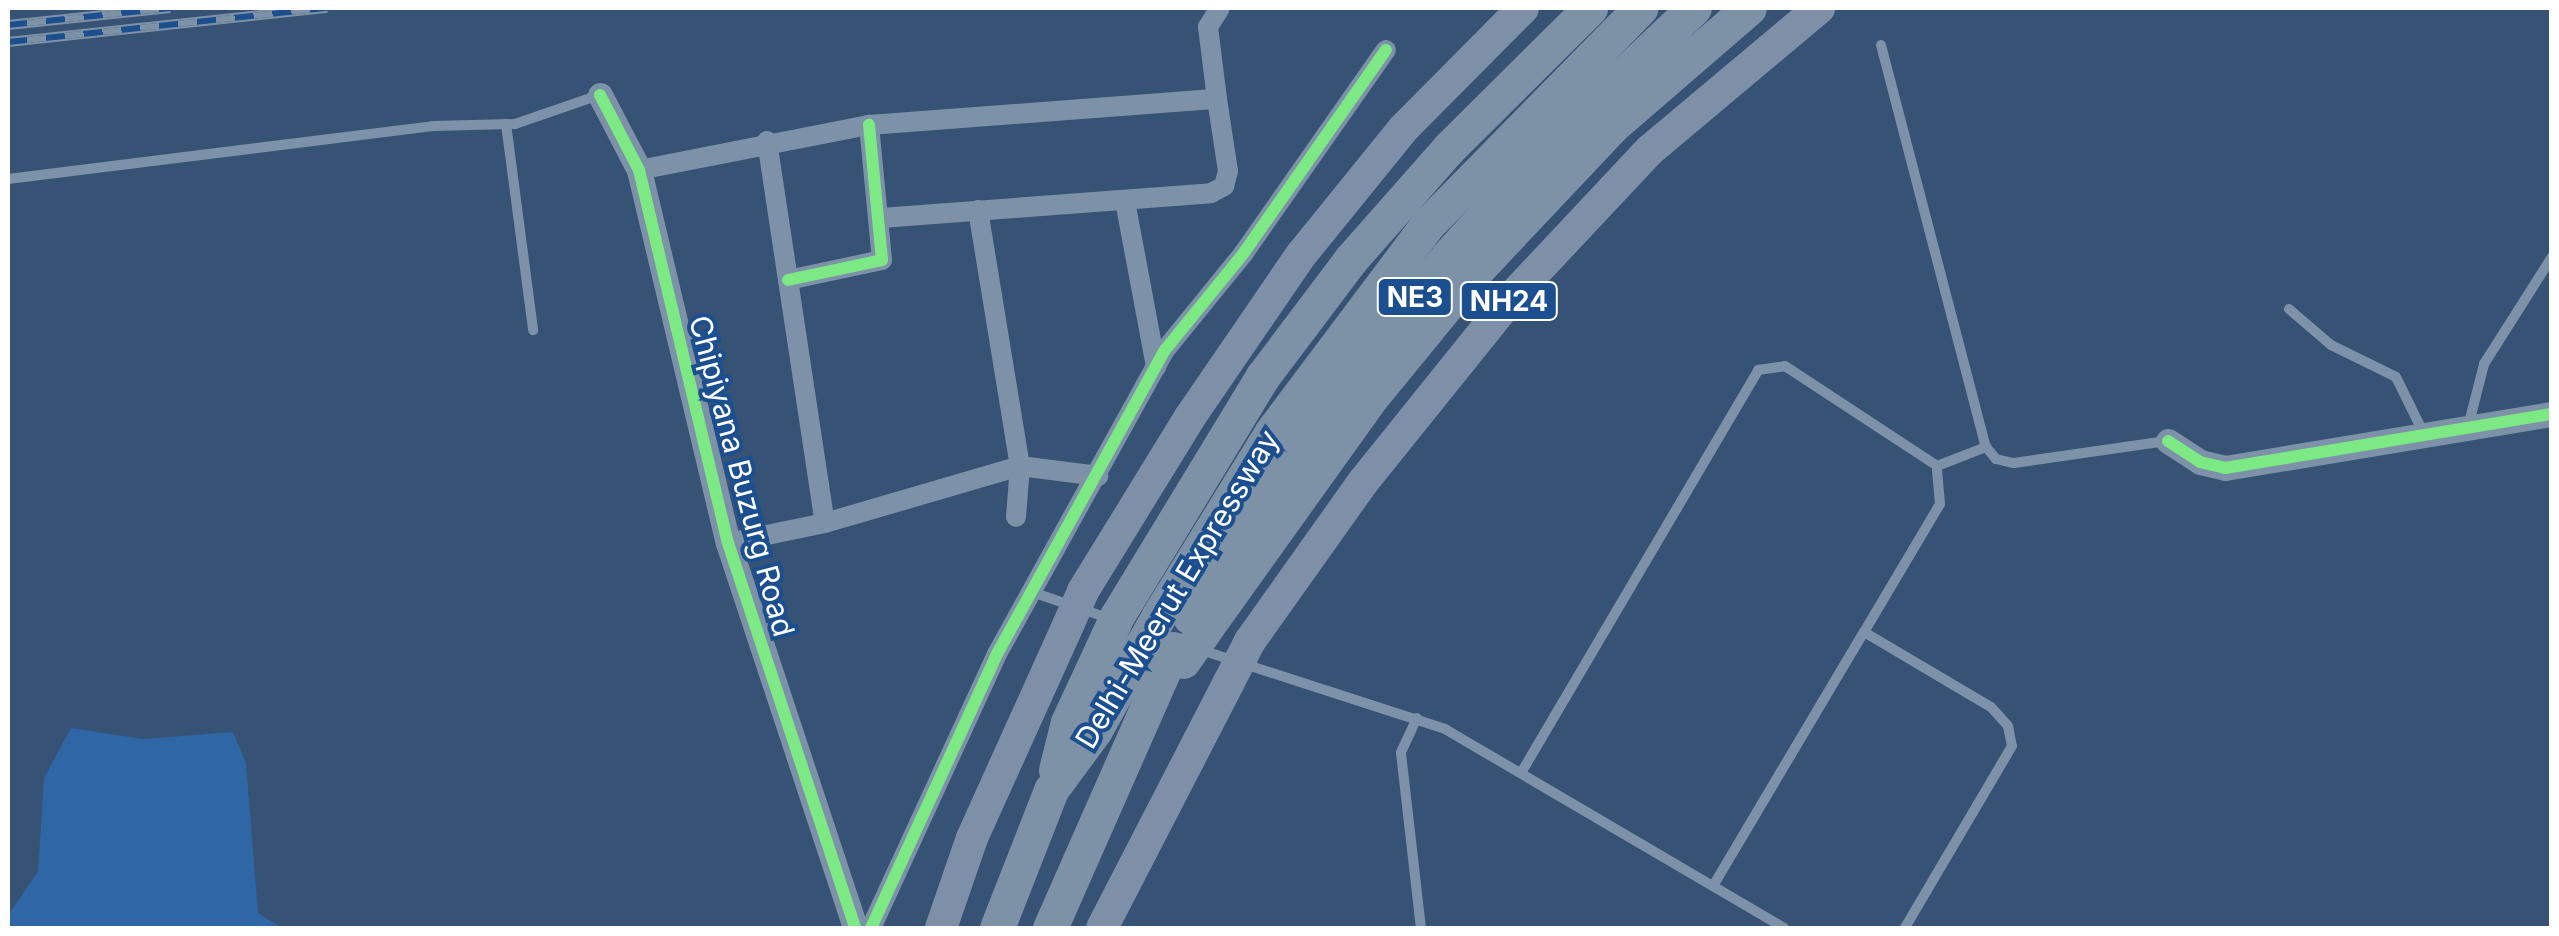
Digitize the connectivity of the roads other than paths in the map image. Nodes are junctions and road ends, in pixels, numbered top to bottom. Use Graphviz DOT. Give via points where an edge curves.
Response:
graph roads {
  1 [pos="1220,8"];
  2 [pos="1523,8"];
  3 [pos="1590,8"];
  4 [pos="1640,8"];
  5 [pos="1694,8"];
  6 [pos="1748,8"];
  7 [pos="1819,8"];
  8 [pos="1881,44"];
  9 [pos="1386,50"];
  10 [pos="600,95"];
  11 [pos="1217,99"];
  12 [pos="506,124"];
  13 [pos="869,125"];
  14 [pos="767,140"];
  15 [pos="639,170"];
  16 [pos="8,179"];
  17 [pos="1125,201"];
  18 [pos="978,210"];
  19 [pos="881,218"];
  20 [pos="2552,257"];
  21 [pos="788,280"];
  22 [pos="2289,309"];
  23 [pos="532,330"];
  24 [pos="1156,367"];
  25 [pos="2552,414"];
  26 [pos="2468,427"];
  27 [pos="2424,434"];
  28 [pos="2168,441"];
  29 [pos="1986,447"];
  30 [pos="1020,466"];
  31 [pos="1937,466"];
  32 [pos="1098,476"];
  33 [pos="1016,517"];
  34 [pos="825,524"];
  35 [pos="728,543"];
  36 [pos="1032,592"];
  37 [pos="1864,632"];
  38 [pos="1153,634"];
  39 [pos="1417,718"];
  40 [pos="1521,773"];
  41 [pos="957,880"];
  42 [pos="1713,886"];
  43 [pos="855,928"];
  44 [pos="872,928"];
  45 [pos="922,928"];
  46 [pos="941,928"];
  47 [pos="996,928"];
  48 [pos="1050,928"];
  49 [pos="1102,928"];
  50 [pos="1421,928"];
  51 [pos="1784,928"];
  52 [pos="1905,928"];
  1 -- 11 [label="street" via="1208,26"];
  2 -- 41 [label="highway, bridge" via="1415,116 1301,256 1190,417 1083,592"];
  3 -- 38 [label="highway" via="1449,148 1352,258 1263,376"];
  4 -- 38 [label="highway, Delhi-Meerut Expressway / NE3" via="1428,224 1271,433"];
  5 -- 38 [label="highway, Delhi-Meerut Expressway / NE3" via="1550,144 1448,256 1342,386 1215,570"];
  6 -- 38 [label="highway" via="1611,127"];
  7 -- 49 [label="highway, NH24, bridge" via="1650,150 1510,299 1363,482 1250,642"];
  8 -- 29 [label="lane"];
  9 -- 24 [label="street"];
  10 -- 12 [label="lane" via="540,120"];
  10 -- 15 [label="street, Chipiyana Buzurg Road"];
  11 -- 13 [label="street"];
  11 -- 17 [label="street" via="1228,171 1224,186 1212,194"];
  12 -- 16 [label="lane" via="433,126"];
  12 -- 23 [label="lane"];
  13 -- 14 [label="street"];
  13 -- 19 [label="street"];
  14 -- 15 [label="street"];
  14 -- 21 [label="street"];
  15 -- 35 [label="street, Chipiyana Buzurg Road"];
  17 -- 18 [label="street"];
  17 -- 24 [label="street"];
  18 -- 19 [label="street"];
  18 -- 30 [label="street"];
  19 -- 21 [label="street" via="882,260"];
  20 -- 26 [label="lane" via="2484,364"];
  21 -- 34 [label="street"];
  22 -- 27 [label="lane" via="2330,345 2396,377"];
  24 -- 32 [label="street"];
  25 -- 26 [label="street"];
  26 -- 27 [label="street"];
  27 -- 28 [label="street" via="2225,468 2200,462"];
  28 -- 29 [label="lane" via="2014,463"];
  29 -- 31 [label="lane"];
  30 -- 32 [label="street"];
  30 -- 33 [label="street"];
  30 -- 34 [label="street"];
  31 -- 37 [label="lane" via="1940,504"];
  31 -- 40 [label="lane" via="1784,366 1758,370"];
  32 -- 36 [label="street"];
  34 -- 35 [label="street"];
  35 -- 43 [label="street, Chipiyana Buzurg Road"];
  36 -- 38 [label="lane"];
  36 -- 44 [label="street"];
  37 -- 42 [label="lane"];
  37 -- 52 [label="lane" via="1990,707 2008,726 2012,746"];
  38 -- 39 [label="lane"];
  38 -- 47 [label="highway, Delhi-Meerut Expressway / NE3" via="1051,790"];
  38 -- 48 [label="highway, Delhi-Meerut Expressway" via="1142,721"];
  39 -- 40 [label="lane"];
  39 -- 50 [label="lane" via="1401,753"];
  40 -- 42 [label="lane"];
  41 -- 45 [label="highway"];
  41 -- 46 [label="highway"];
  42 -- 51 [label="lane"];
}
